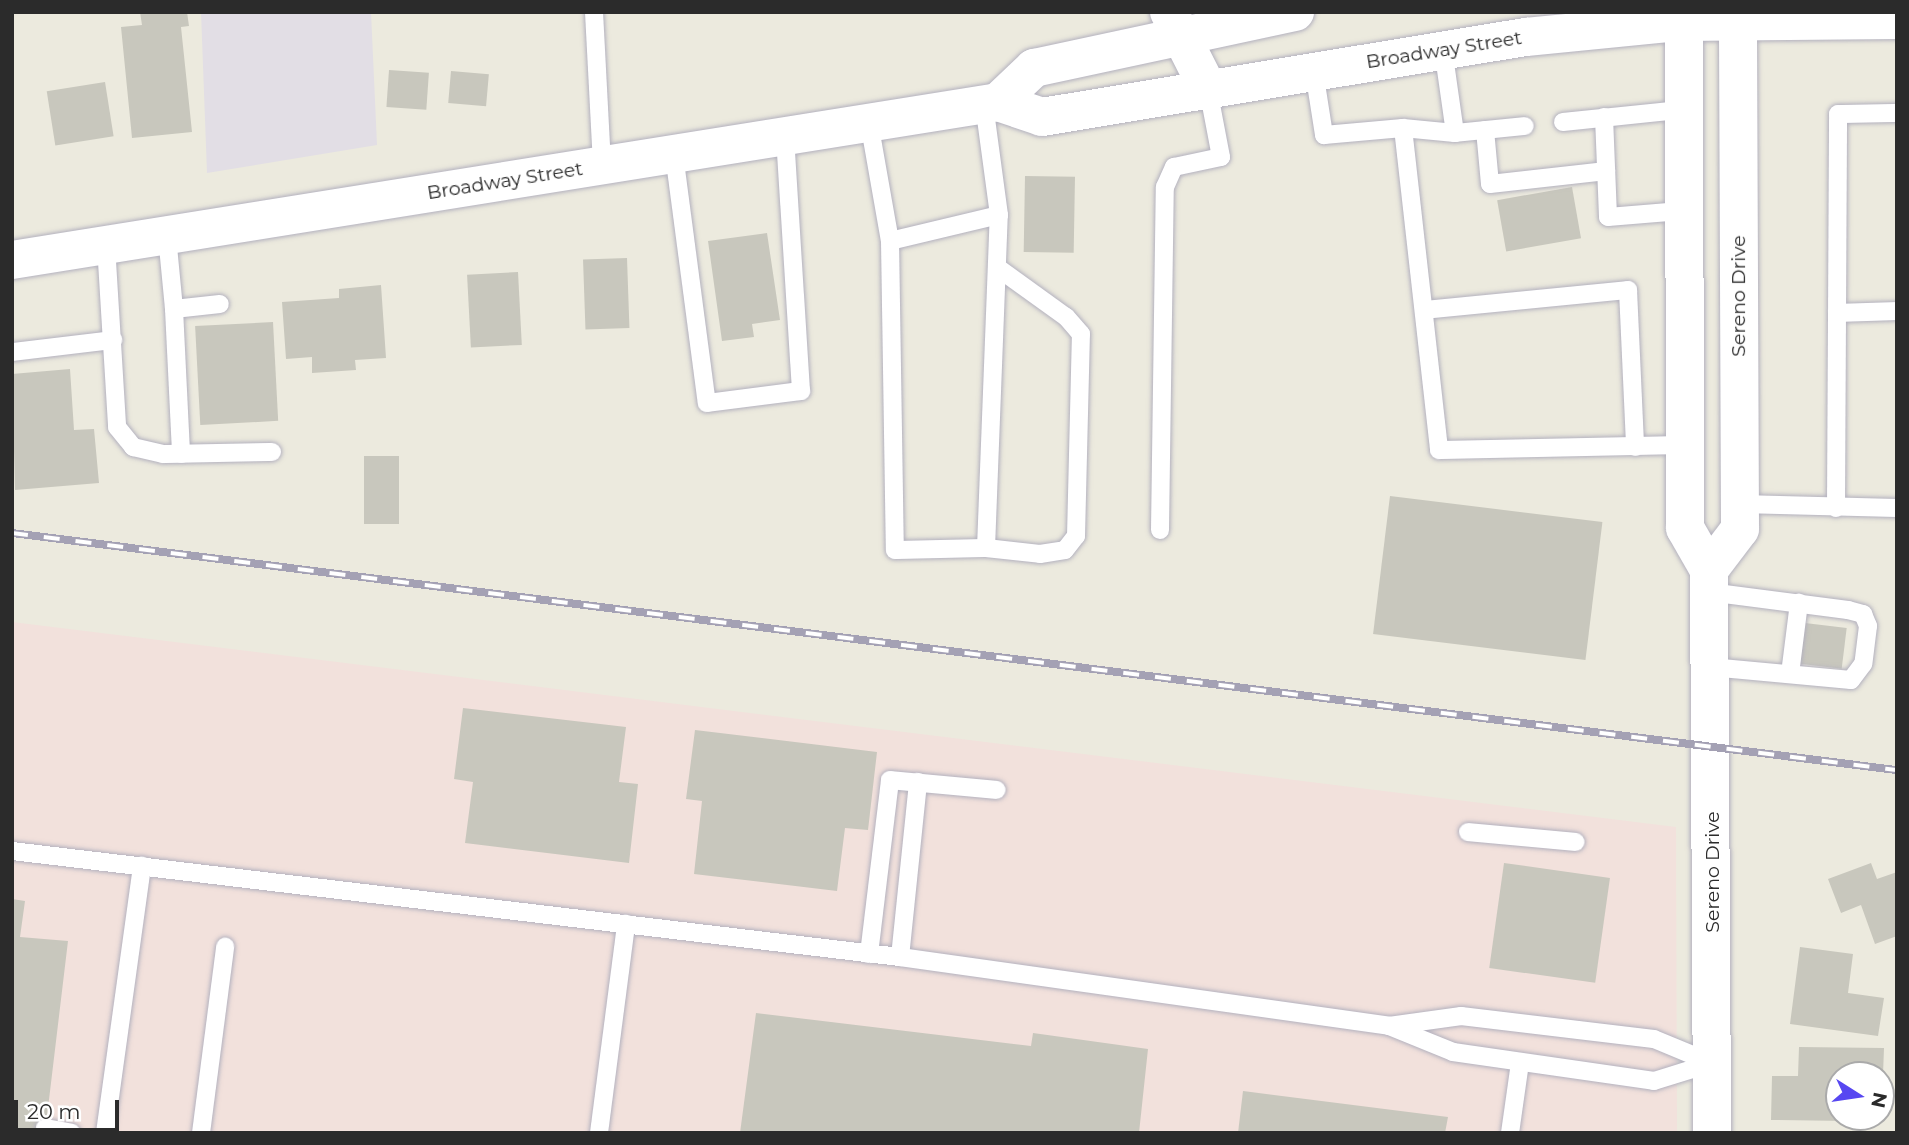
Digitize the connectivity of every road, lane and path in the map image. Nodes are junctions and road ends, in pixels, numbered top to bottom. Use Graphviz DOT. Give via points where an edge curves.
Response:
graph roads {
  1 [pos="594,12"];
  2 [pos="1295,12"];
  3 [pos="1682,17"];
  4 [pos="1735,18"];
  5 [pos="1897,20"];
  6 [pos="1176,25"];
  7 [pos="1443,49"];
  8 [pos="1314,71"];
  9 [pos="1208,89"];
  10 [pos="991,103"];
  11 [pos="1680,110"];
  12 [pos="1897,113"];
  13 [pos="1604,117"];
  14 [pos="1563,121"];
  15 [pos="869,122"];
  16 [pos="1525,126"];
  17 [pos="1403,128"];
  18 [pos="1485,130"];
  19 [pos="1455,133"];
  20 [pos="785,136"];
  21 [pos="674,154"];
  22 [pos="602,165"];
  23 [pos="1606,171"];
  24 [pos="1681,211"];
  25 [pos="999,215"];
  26 [pos="167,236"];
  27 [pos="890,240"];
  28 [pos="106,245"];
  29 [pos="12,260"];
  30 [pos="998,268"];
  31 [pos="220,304"];
  32 [pos="174,309"];
  33 [pos="1424,310"];
  34 [pos="1897,311"];
  35 [pos="1837,313"];
  36 [pos="113,340"];
  37 [pos="12,352"];
  38 [pos="1685,444"];
  39 [pos="1635,447"];
  40 [pos="272,452"];
  41 [pos="181,454"];
  42 [pos="1740,504"];
  43 [pos="1836,508"];
  44 [pos="1897,508"];
  45 [pos="1160,530"];
  46 [pos="986,548"];
  47 [pos="1709,581"];
  48 [pos="1799,603"];
  49 [pos="1712,667"];
  50 [pos="1790,674"];
  51 [pos="918,782"];
  52 [pos="997,790"];
  53 [pos="1468,832"];
  54 [pos="1576,842"];
  55 [pos="12,851"];
  56 [pos="142,866"];
  57 [pos="626,924"];
  58 [pos="225,947"];
  59 [pos="869,954"];
  60 [pos="901,957"];
  61 [pos="1389,1026"];
  62 [pos="1520,1063"];
  63 [pos="1712,1063"];
  64 [pos="45,1128"];
  65 [pos="72,1133"];
  66 [pos="105,1133"];
  67 [pos="201,1133"];
  68 [pos="598,1133"];
  69 [pos="1510,1133"];
  70 [pos="1712,1133"];
  1 -- 22 [label="lane"];
  2 -- 6 [label="main road"];
  3 -- 4 [label="main road, Broadway Street"];
  3 -- 7 [label="main road, Broadway Street"];
  3 -- 11 [label="main road, Sereno Drive"];
  4 -- 5 [label="main road, Broadway Street"];
  4 -- 42 [label="main road, Sereno Drive"];
  6 -- 9 [label="main road"];
  6 -- 10 [label="main road" via="1034,68"];
  7 -- 8 [label="main road, Broadway Street"];
  7 -- 19 [label="lane"];
  8 -- 9 [label="main road, Broadway Street"];
  8 -- 17 [label="lane" via="1324,135"];
  9 -- 10 [label="main road, Broadway Street" via="1042,117"];
  9 -- 45 [label="lane" via="1221,158 1174,167 1165,187"];
  10 -- 15 [label="main road, Broadway Street"];
  10 -- 25 [label="lane"];
  11 -- 13 [label="lane"];
  11 -- 24 [label="main road, Sereno Drive"];
  12 -- 35 [label="lane" via="1838,114"];
  13 -- 14 [label="lane"];
  13 -- 23 [label="lane"];
  15 -- 20 [label="main road, Broadway Street"];
  15 -- 27 [label="lane"];
  16 -- 18 [label="lane"];
  17 -- 19 [label="lane"];
  17 -- 33 [label="lane"];
  18 -- 19 [label="lane"];
  18 -- 23 [label="lane" via="1490,184"];
  20 -- 21 [label="main road, Broadway Street"];
  20 -- 21 [label="lane" via="801,391 707,403"];
  21 -- 22 [label="main road, Broadway Street"];
  22 -- 26 [label="main road, Broadway Street"];
  23 -- 24 [label="lane" via="1608,217"];
  24 -- 38 [label="main road, Sereno Drive"];
  25 -- 27 [label="lane"];
  25 -- 30 [label="lane"];
  26 -- 28 [label="main road, Broadway Street"];
  26 -- 32 [label="lane"];
  27 -- 46 [label="lane" via="895,550"];
  28 -- 29 [label="main road, Broadway Street"];
  28 -- 36 [label="lane"];
  30 -- 46 [label="lane"];
  30 -- 46 [label="lane" via="1081,334 1076,536 1065,550 1040,554"];
  31 -- 32 [label="lane"];
  32 -- 41 [label="lane"];
  33 -- 39 [label="lane" via="1439,450"];
  33 -- 39 [label="lane" via="1628,290"];
  34 -- 35 [label="lane"];
  35 -- 43 [label="lane"];
  36 -- 37 [label="lane"];
  36 -- 41 [label="lane" via="117,428 133,447"];
  38 -- 39 [label="lane"];
  38 -- 47 [label="main road, Sereno Drive" via="1685,528"];
  40 -- 41 [label="lane"];
  42 -- 43 [label="lane"];
  42 -- 47 [label="main road, Sereno Drive" via="1740,529"];
  43 -- 44 [label="lane"];
  47 -- 48 [label="lane"];
  47 -- 49 [label="main road, Sereno Drive"];
  48 -- 50 [label="lane"];
  48 -- 50 [label="lane" via="1863,614 1867,645 1859,674 1851,680"];
  49 -- 50 [label="lane"];
  49 -- 63 [label="main road, Sereno Drive"];
  51 -- 52 [label="lane"];
  51 -- 59 [label="lane" via="890,780"];
  51 -- 60 [label="lane"];
  53 -- 54 [label="lane"];
  55 -- 56 [label="lane"];
  56 -- 57 [label="lane"];
  56 -- 66 [label="lane"];
  57 -- 59 [label="lane"];
  57 -- 68 [label="lane"];
  58 -- 67 [label="lane"];
  59 -- 60 [label="lane"];
  60 -- 61 [label="lane"];
  61 -- 62 [label="lane" via="1453,1052"];
  61 -- 63 [label="lane" via="1475,1018 1654,1040"];
  62 -- 63 [label="lane" via="1654,1081"];
  62 -- 69 [label="lane"];
  63 -- 70 [label="main road, Sereno Drive"];
  64 -- 65 [label="lane"];
}
